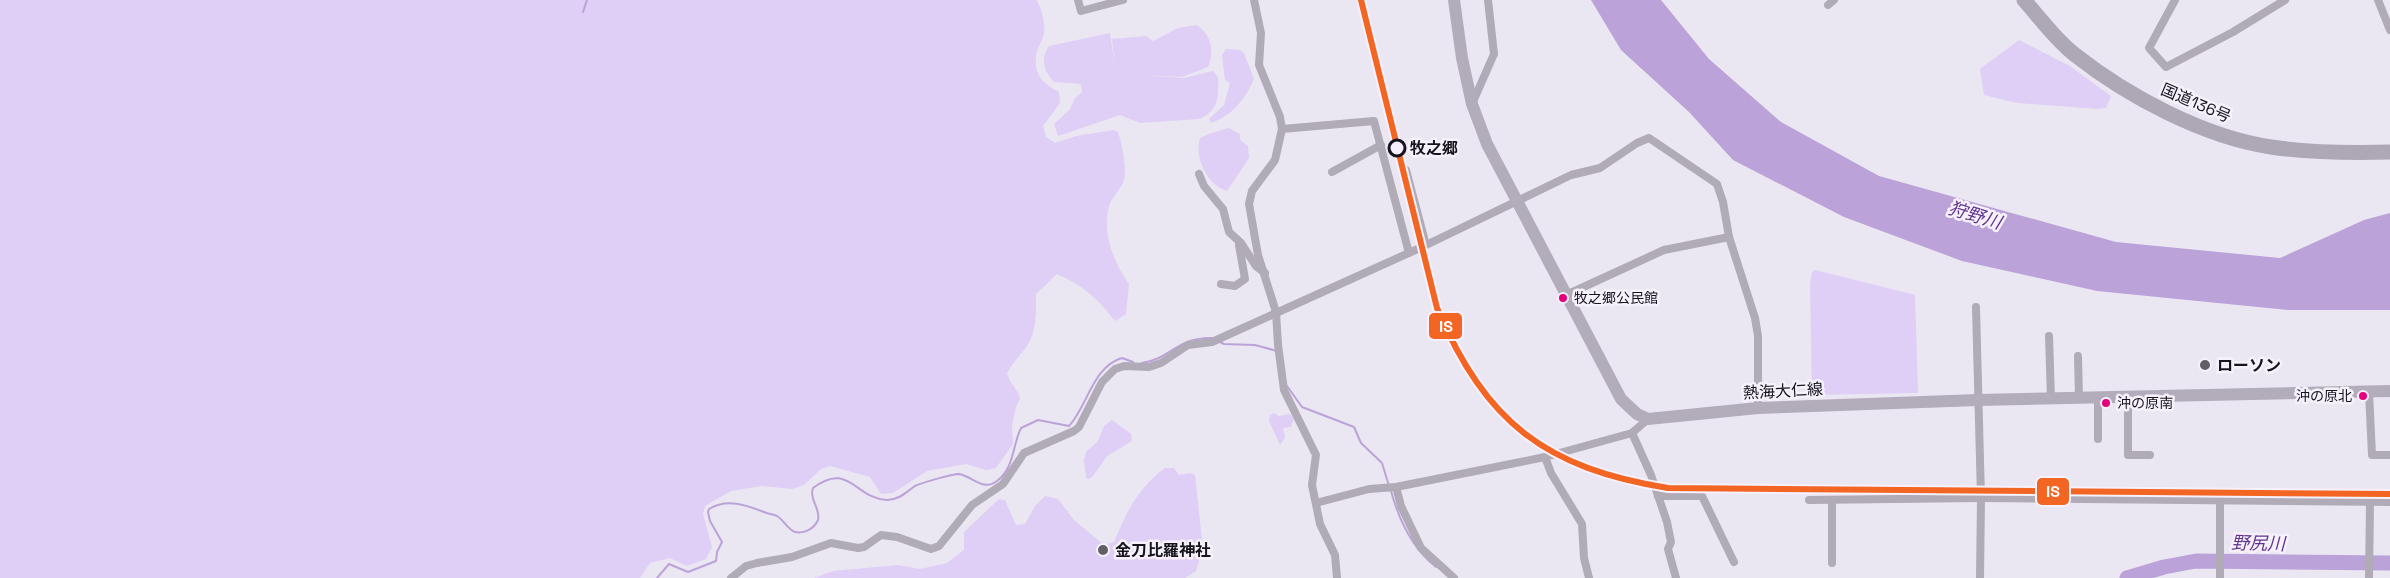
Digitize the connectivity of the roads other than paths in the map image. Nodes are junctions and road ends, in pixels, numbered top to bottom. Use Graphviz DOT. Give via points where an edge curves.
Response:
graph roads {
  1 [pos="1078,0"];
  2 [pos="1123,0"];
  3 [pos="1254,0"];
  4 [pos="1454,0"];
  5 [pos="1488,0"];
  6 [pos="2024,0"];
  7 [pos="2175,0"];
  8 [pos="2285,0"];
  9 [pos="2378,0"];
  10 [pos="2390,30"];
  11 [pos="1472,104"];
  12 [pos="1282,129"];
  13 [pos="1381,145"];
  14 [pos="2390,152"];
  15 [pos="1406,170"];
  16 [pos="1332,172"];
  17 [pos="1199,174"];
  18 [pos="1516,201"];
  19 [pos="1729,237"];
  20 [pos="1239,241"];
  21 [pos="1426,245"];
  22 [pos="1409,253"];
  23 [pos="1265,273"];
  24 [pos="1221,284"];
  25 [pos="1566,295"];
  26 [pos="1976,307"];
  27 [pos="1276,312"];
  28 [pos="2049,336"];
  29 [pos="2078,356"];
  30 [pos="2369,392"];
  31 [pos="2390,392"];
  32 [pos="2128,397"];
  33 [pos="2079,398"];
  34 [pos="2098,398"];
  35 [pos="2051,399"];
  36 [pos="1978,400"];
  37 [pos="1758,408"];
  38 [pos="1648,419"];
  39 [pos="1632,433"];
  40 [pos="2098,438"];
  41 [pos="2150,455"];
  42 [pos="2390,455"];
  43 [pos="1545,457"];
  44 [pos="1392,487"];
  45 [pos="1658,496"];
  46 [pos="1981,498"];
  47 [pos="1809,500"];
  48 [pos="1832,500"];
  49 [pos="2220,500"];
  50 [pos="2370,502"];
  51 [pos="2390,502"];
  52 [pos="1316,503"];
  53 [pos="1734,562"];
  54 [pos="1832,563"];
  55 [pos="2221,574"];
  56 [pos="731,578"];
  57 [pos="1337,578"];
  58 [pos="1454,578"];
  59 [pos="1589,578"];
  60 [pos="1676,578"];
  61 [pos="1980,578"];
  62 [pos="2368,578"];
  1 -- 2 [label="street" via="1081,11"];
  3 -- 12 [label="street" via="1262,33 1260,70 1281,117"];
  4 -- 11 [label="main road"];
  5 -- 11 [label="street" via="1494,54"];
  6 -- 14 [label="highway, 国道136号" via="2073,53 2129,91 2184,121 2269,147 2340,154"];
  7 -- 8 [label="street" via="2149,48 2166,67"];
  9 -- 10 [label="street"];
  11 -- 18 [label="main road"];
  12 -- 13 [label="street" via="1369,120 1376,124"];
  12 -- 23 [label="street" via="1275,160 1249,199 1258,255"];
  13 -- 16 [label="street"];
  13 -- 22 [label="street"];
  15 -- 21 [label="street"];
  17 -- 20 [label="street" via="1223,209 1229,232"];
  18 -- 19 [label="street" via="1571,175 1600,168 1649,138 1717,184"];
  18 -- 21 [label="street"];
  18 -- 25 [label="main road"];
  19 -- 25 [label="street" via="1664,250"];
  19 -- 37 [label="street" via="1755,318"];
  20 -- 23 [label="street"];
  20 -- 24 [label="street" via="1245,279 1235,286"];
  21 -- 22 [label="street"];
  22 -- 27 [label="street"];
  23 -- 27 [label="street"];
  25 -- 38 [label="main road" via="1622,399"];
  26 -- 36 [label="street"];
  27 -- 52 [label="street" via="1284,390 1316,455 1312,485"];
  27 -- 56 [label="street" via="1212,342 1184,347 1161,363 1115,369 1102,382 1079,427 1024,453 1004,484 972,505 939,546 931,549 881,535 858,548 831,543 792,557 757,562"];
  28 -- 35 [label="street"];
  29 -- 33 [label="street"];
  30 -- 31 [label="main road, 熱海大仁線"];
  30 -- 32 [label="main road, 熱海大仁線"];
  30 -- 42 [label="street" via="2372,455"];
  32 -- 34 [label="main road, 熱海大仁線"];
  32 -- 41 [label="street" via="2128,454"];
  33 -- 34 [label="main road, 熱海大仁線"];
  33 -- 35 [label="main road, 熱海大仁線"];
  34 -- 40 [label="street"];
  35 -- 36 [label="main road, 熱海大仁線"];
  36 -- 37 [label="main road, 熱海大仁線"];
  36 -- 46 [label="street"];
  37 -- 38 [label="main road, 熱海大仁線"];
  38 -- 39 [label="street"];
  39 -- 43 [label="street"];
  39 -- 45 [label="street"];
  43 -- 44 [label="street"];
  43 -- 59 [label="street" via="1582,524"];
  44 -- 52 [label="street"];
  44 -- 58 [label="street" via="1421,548"];
  45 -- 53 [label="street" via="1702,496"];
  45 -- 60 [label="street" via="1671,535 1668,549"];
  46 -- 48 [label="street"];
  46 -- 49 [label="street"];
  46 -- 61 [label="street"];
  47 -- 48 [label="street"];
  48 -- 54 [label="street"];
  49 -- 50 [label="street"];
  49 -- 55 [label="street"];
  50 -- 51 [label="street"];
  50 -- 62 [label="street"];
  52 -- 57 [label="street" via="1320,524 1335,555"];
}
